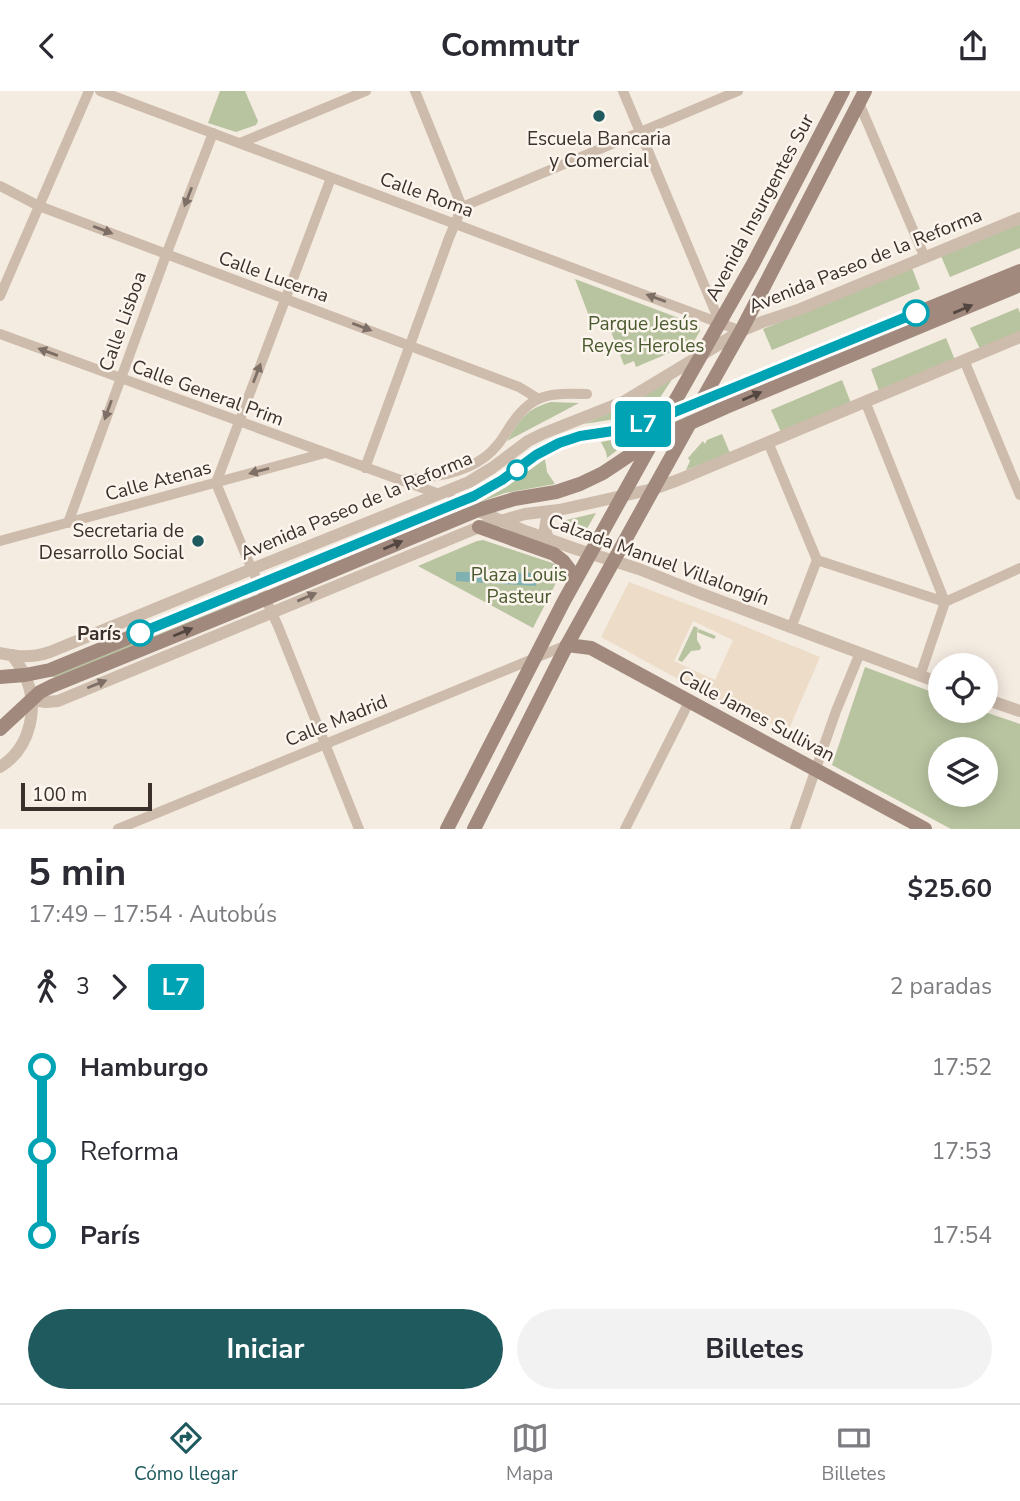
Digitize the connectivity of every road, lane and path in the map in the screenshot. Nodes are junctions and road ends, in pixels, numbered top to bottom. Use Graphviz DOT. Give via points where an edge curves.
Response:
graph roads {
  1 [pos="89,91"];
  2 [pos="100,91"];
  3 [pos="366,91"];
  4 [pos="415,91"];
  5 [pos="624,91"];
  6 [pos="737,91"];
  7 [pos="843,91"];
  8 [pos="862,97"];
  9 [pos="640,132"];
  10 [pos="213,133"];
  11 [pos="240,143"];
  12 [pos="331,178"];
  13 [pos="0,185"];
  14 [pos="39,206"];
  15 [pos="462,207"];
  16 [pos="1020,218"];
  17 [pos="454,223"];
  18 [pos="166,255"];
  19 [pos="925,258"];
  20 [pos="1020,271"];
  21 [pos="1020,285"];
  22 [pos="0,296"];
  23 [pos="286,299"];
  24 [pos="720,323"];
  25 [pos="741,331"];
  26 [pos="0,334"];
  27 [pos="1020,337"];
  28 [pos="410,345"];
  29 [pos="702,354"];
  30 [pos="964,360"];
  31 [pos="120,378"];
  32 [pos="587,394"];
  33 [pos="537,398"];
  34 [pos="703,400"];
  35 [pos="865,401"];
  36 [pos="668,414"];
  37 [pos="239,421"];
  38 [pos="690,423"];
  39 [pos="654,439"];
  40 [pos="768,442"];
  41 [pos="325,453"];
  42 [pos="365,468"];
  43 [pos="400,480"];
  44 [pos="216,483"];
  45 [pos="653,489"];
  46 [pos="439,495"];
  47 [pos="622,495"];
  48 [pos="1020,495"];
  49 [pos="459,502"];
  50 [pos="478,510"];
  51 [pos="548,512"];
  52 [pos="501,520"];
  53 [pos="68,523"];
  54 [pos="479,527"];
  55 [pos="548,539"];
  56 [pos="0,541"];
  57 [pos="589,554"];
  58 [pos="613,560"];
  59 [pos="817,560"];
  60 [pos="1020,568"];
  61 [pos="252,569"];
  62 [pos="576,578"];
  63 [pos="259,584"];
  64 [pos="945,602"];
  65 [pos="268,606"];
  66 [pos="791,628"];
  67 [pos="567,645"];
  68 [pos="860,653"];
  69 [pos="6,654"];
  70 [pos="534,659"];
  71 [pos="25,675"];
  72 [pos="920,676"];
  73 [pos="0,677"];
  74 [pos="928,679"];
  75 [pos="32,700"];
  76 [pos="690,700"];
  77 [pos="998,703"];
  78 [pos="1020,711"];
  79 [pos="0,729"];
  80 [pos="324,744"];
  81 [pos="0,767"];
  82 [pos="817,769"];
  83 [pos="118,829"];
  84 [pos="359,829"];
  85 [pos="447,829"];
  86 [pos="474,829"];
  87 [pos="625,829"];
  88 [pos="795,829"];
  89 [pos="925,829"];
  1 -- 14 [label="street"];
  2 -- 10 [label="street, Calle Roma"];
  3 -- 11 [label="street"];
  4 -- 15 [label="street"];
  5 -- 9 [label="street"];
  6 -- 9 [label="street"];
  7 -- 24 [label="main road, Avenida Insurgentes Sur"];
  8 -- 19 [label="street"];
  8 -- 25 [label="main road, Avenida Insurgentes Sur"];
  9 -- 15 [label="street"];
  9 -- 24 [label="street"];
  10 -- 11 [label="street, Calle Roma"];
  10 -- 18 [label="street, Calle Lisboa, one-way"];
  11 -- 12 [label="street, Calle Roma"];
  12 -- 17 [label="street, Calle Roma"];
  12 -- 23 [label="street"];
  13 -- 14 [label="street, Calle Lucerna"];
  14 -- 18 [label="street, Calle Lucerna, one-way"];
  14 -- 22 [label="street"];
  15 -- 17 [label="street"];
  16 -- 19 [label="street, Avenida Paseo de la Reforma"];
  24 -- 17 [label="street, Calle Roma, one-way"];
  17 -- 28 [label="street"];
  18 -- 23 [label="street, Calle Lucerna"];
  18 -- 31 [label="street, Calle Lisboa"];
  19 -- 25 [label="street, Avenida Paseo de la Reforma"];
  20 -- 34 [label="main road, Avenida Paseo de la Reforma"];
  38 -- 21 [label="main road, one-way"];
  23 -- 28 [label="street, Calle Lucerna, one-way"];
  37 -- 23 [label="street, one-way"];
  24 -- 25 [label="street, Calle Roma"];
  24 -- 29 [label="main road, Avenida Insurgentes Sur"];
  25 -- 29 [label="street, Avenida Paseo de la Reforma"];
  25 -- 34 [label="main road, Avenida Insurgentes Sur"];
  31 -- 26 [label="street, Calle General Prim, one-way"];
  27 -- 30 [label="street"];
  28 -- 33 [label="street, Calle Lucerna"];
  28 -- 42 [label="street"];
  29 -- 36 [label="main road, Avenida Insurgentes Sur"];
  29 -- 46 [label="street, Avenida Paseo de la Reforma" via="639,393 535,437 483,474"];
  30 -- 35 [label="street"];
  30 -- 48 [label="street"];
  31 -- 37 [label="street, Calle General Prim"];
  31 -- 53 [label="street, Calle Lisboa, one-way"];
  32 -- 33 [label="street"];
  33 -- 43 [label="street, Avenida Paseo de la Reforma" via="483,459 455,472"];
  34 -- 36 [label="main road, Avenida Paseo de la Reforma"];
  34 -- 38 [label="main road, Avenida Insurgentes Sur"];
  35 -- 40 [label="street"];
  35 -- 64 [label="street"];
  36 -- 39 [label="main road, Avenida Insurgentes Sur"];
  36 -- 49 [label="main road, Avenida Paseo de la Reforma" via="559,443"];
  37 -- 41 [label="street, Calle General Prim"];
  37 -- 44 [label="street"];
  38 -- 39 [label="main road"];
  38 -- 45 [label="main road, Avenida Insurgentes Sur"];
  39 -- 47 [label="main road, Avenida Insurgentes Sur"];
  39 -- 50 [label="main road" via="580,484"];
  40 -- 45 [label="street"];
  40 -- 59 [label="street"];
  41 -- 42 [label="street, Calle General Prim"];
  41 -- 44 [label="street, Calle Atenas, one-way"];
  42 -- 43 [label="street, Calzada Manuel Villalongín"];
  43 -- 46 [label="street, Calzada Manuel Villalongín"];
  44 -- 53 [label="street, Calle Atenas"];
  44 -- 61 [label="street"];
  45 -- 47 [label="street"];
  45 -- 58 [label="main road, Avenida Insurgentes Sur"];
  46 -- 49 [label="street, Calzada Manuel Villalongín"];
  46 -- 61 [label="street, Avenida Paseo de la Reforma"];
  47 -- 51 [label="street"];
  47 -- 57 [label="main road, Avenida Insurgentes Sur"];
  49 -- 50 [label="street, Calzada Manuel Villalongín"];
  49 -- 63 [label="main road, Avenida Paseo de la Reforma"];
  50 -- 52 [label="street, Calzada Manuel Villalongín"];
  65 -- 50 [label="main road, one-way"];
  51 -- 52 [label="street"];
  51 -- 55 [label="street"];
  52 -- 54 [label="street"];
  52 -- 55 [label="street, Calzada Manuel Villalongín"];
  53 -- 56 [label="street, Calle Atenas"];
  54 -- 62 [label="main road" via="554,554"];
  65 -- 54 [label="street, one-way"];
  55 -- 57 [label="street, Calzada Manuel Villalongín"];
  57 -- 58 [label="street, Calzada Manuel Villalongín"];
  57 -- 62 [label="main road, Avenida Insurgentes Sur"];
  58 -- 66 [label="street, Calzada Manuel Villalongín"];
  58 -- 67 [label="main road, Avenida Insurgentes Sur"];
  59 -- 64 [label="street"];
  59 -- 66 [label="street"];
  60 -- 64 [label="street"];
  61 -- 63 [label="street"];
  61 -- 69 [label="street, Avenida Paseo de la Reforma" via="50,652 24,657"];
  62 -- 70 [label="main road, Avenida Insurgentes Sur"];
  63 -- 65 [label="street"];
  63 -- 71 [label="main road, Avenida Paseo de la Reforma" via="50,670"];
  64 -- 72 [label="street"];
  75 -- 65 [label="main road, one-way" via="51,685"];
  65 -- 80 [label="street"];
  66 -- 68 [label="street, Calzada Manuel Villalongín"];
  67 -- 70 [label="street, Calle Madrid"];
  67 -- 76 [label="main road, Calle James Sullivan" via="590,648"];
  67 -- 86 [label="main road, Avenida Insurgentes Sur"];
  68 -- 72 [label="street, Calzada Manuel Villalongín"];
  68 -- 82 [label="street"];
  69 -- 71 [label="street"];
  70 -- 80 [label="street, Calle Madrid"];
  70 -- 85 [label="main road, Avenida Insurgentes Sur"];
  71 -- 73 [label="main road, Avenida Paseo de la Reforma"];
  71 -- 75 [label="street"];
  72 -- 74 [label="street, Calzada Manuel Villalongín"];
  75 -- 79 [label="main road"];
  75 -- 81 [label="street" via="25,739 18,753"];
  76 -- 82 [label="main road, Calle James Sullivan"];
  76 -- 87 [label="street"];
  77 -- 78 [label="street"];
  80 -- 83 [label="street, Calle Madrid"];
  80 -- 84 [label="street"];
  82 -- 88 [label="street"];
  82 -- 89 [label="main road, Calle James Sullivan"];
}
